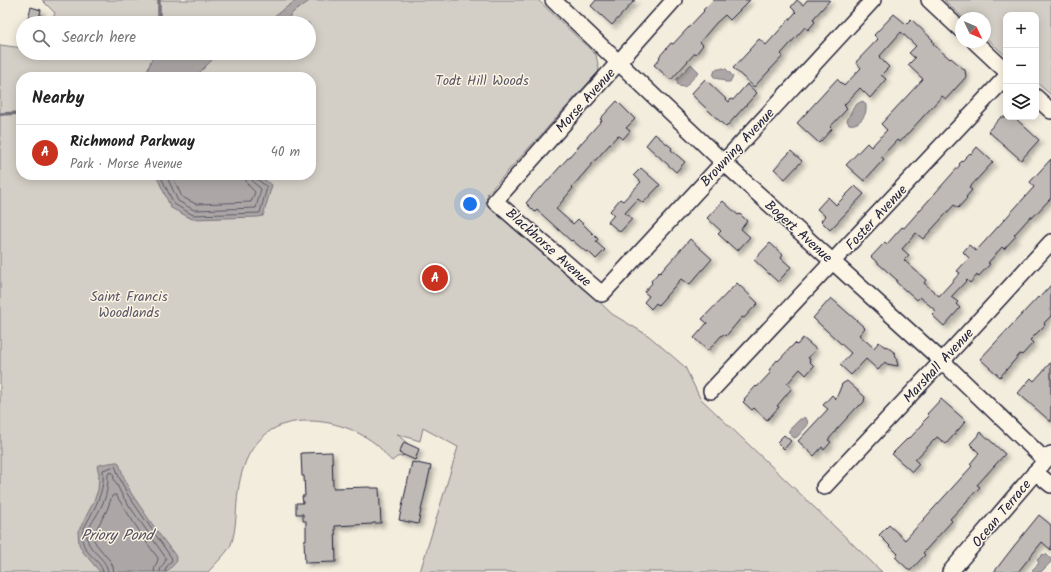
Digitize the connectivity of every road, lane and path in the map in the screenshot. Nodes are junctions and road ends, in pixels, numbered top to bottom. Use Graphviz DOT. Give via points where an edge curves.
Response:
graph roads {
  1 [pos="553,0"];
  2 [pos="674,0"];
  3 [pos="873,0"];
  4 [pos="929,0"];
  5 [pos="955,24"];
  6 [pos="981,48"];
  7 [pos="618,63"];
  8 [pos="1003,68"];
  9 [pos="1003,80"];
  10 [pos="1039,100"];
  11 [pos="1051,111"];
  12 [pos="723,162"];
  13 [pos="495,201"];
  14 [pos="1051,242"];
  15 [pos="834,262"];
  16 [pos="602,294"];
  17 [pos="942,361"];
  18 [pos="712,391"];
  19 [pos="1048,457"];
  20 [pos="1035,472"];
  21 [pos="1051,485"];
  22 [pos="824,487"];
  23 [pos="950,572"];
  1 -- 7 [label="street, Bogert Avenue"];
  2 -- 7 [label="street, Morse Avenue"];
  3 -- 12 [label="street, Browning Avenue"];
  4 -- 5 [label="street"];
  6 -- 8 [label="street"];
  7 -- 12 [label="street, Bogert Avenue"];
  7 -- 13 [label="street, Morse Avenue"];
  9 -- 15 [label="street, Foster Avenue"];
  10 -- 11 [label="street"];
  12 -- 15 [label="street, Bogert Avenue"];
  12 -- 16 [label="street, Browning Avenue"];
  13 -- 16 [label="street, Blackhorse Avenue"];
  14 -- 17 [label="street, Marshall Avenue"];
  15 -- 17 [label="street, Bogert Avenue"];
  15 -- 18 [label="street, Foster Avenue"];
  17 -- 19 [label="street, Bogert Avenue"];
  17 -- 22 [label="street, Marshall Avenue"];
  19 -- 20 [label="street, Ocean Terrace"];
  20 -- 21 [label="street"];
  20 -- 23 [label="street, Ocean Terrace"];
}
